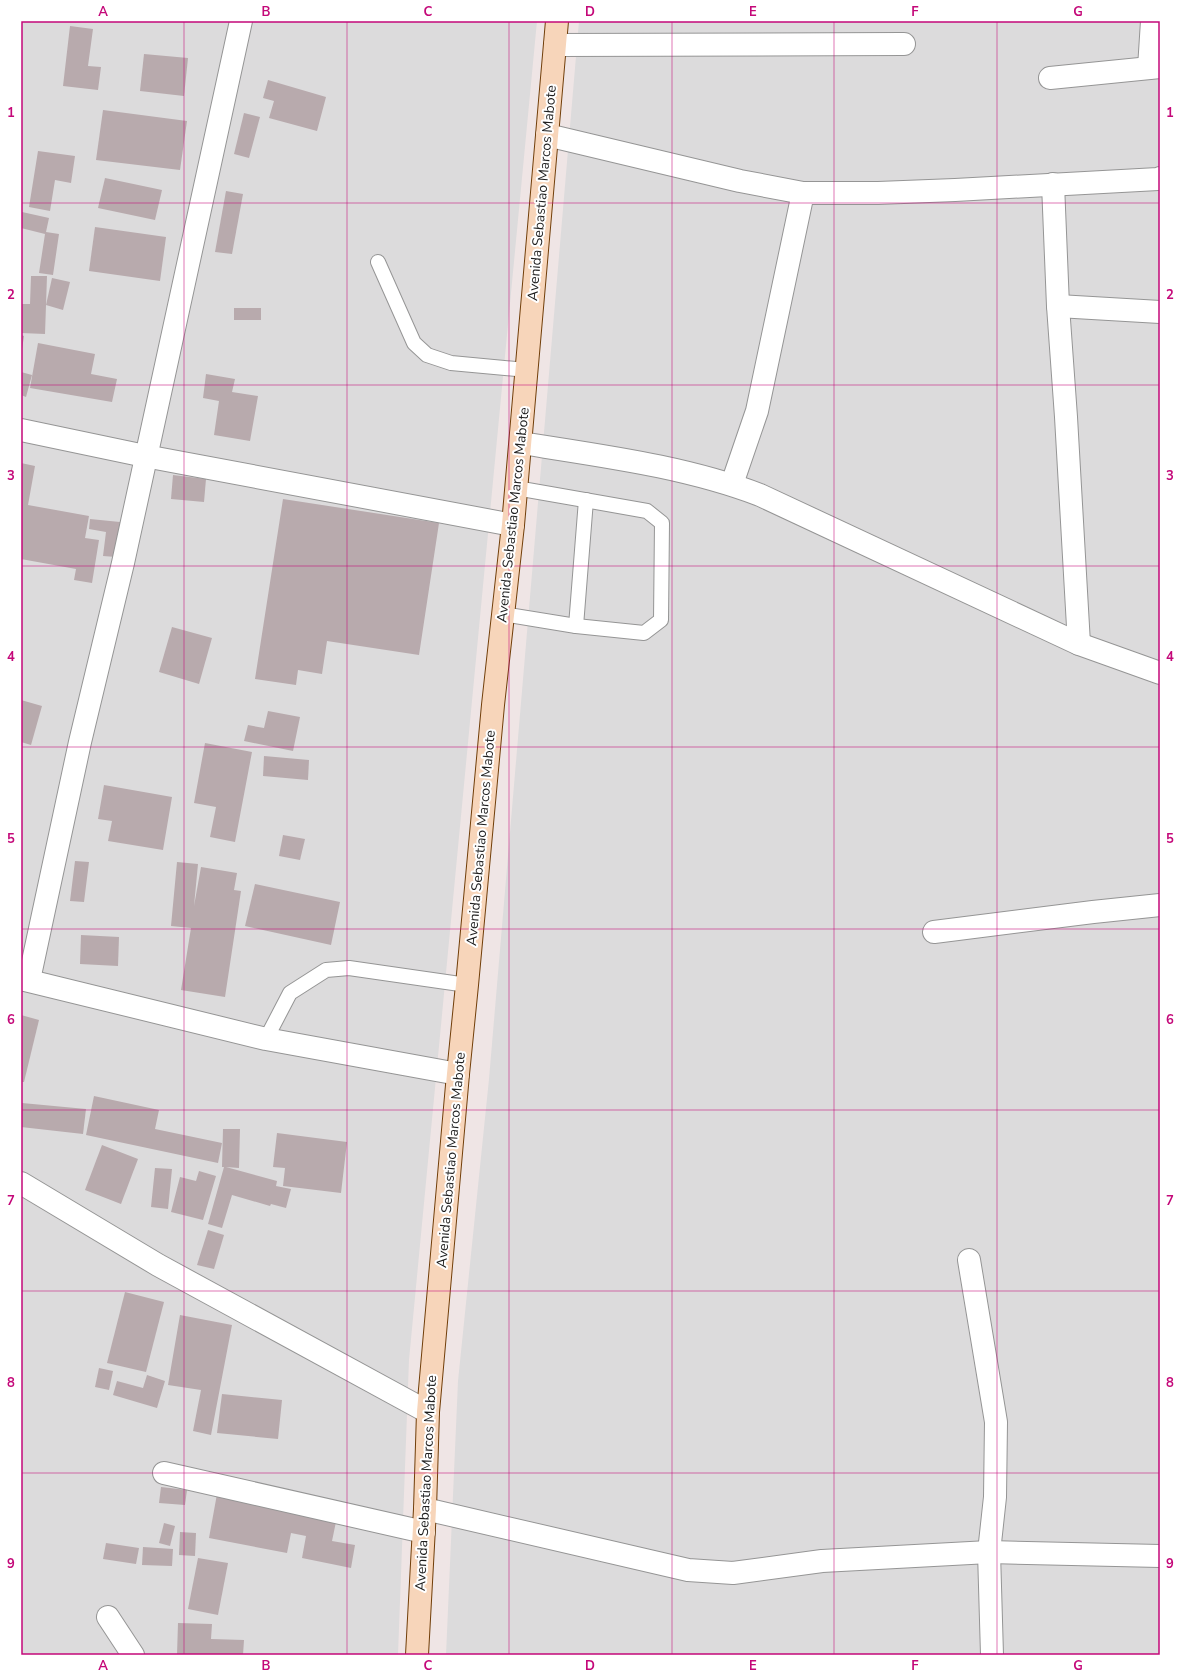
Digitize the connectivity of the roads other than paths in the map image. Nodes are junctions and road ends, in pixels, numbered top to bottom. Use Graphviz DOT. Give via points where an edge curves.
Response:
graph roads {
  1 [pos="241,21"];
  2 [pos="557,21"];
  3 [pos="1152,21"];
  4 [pos="904,44"];
  5 [pos="555,45"];
  6 [pos="1154,68"];
  7 [pos="1050,78"];
  8 [pos="548,135"];
  9 [pos="1160,178"];
  10 [pos="1052,184"];
  11 [pos="802,193"];
  12 [pos="378,262"];
  13 [pos="1058,306"];
  14 [pos="1160,312"];
  15 [pos="527,370"];
  16 [pos="21,430"];
  17 [pos="521,442"];
  18 [pos="145,456"];
  19 [pos="732,484"];
  20 [pos="516,488"];
  21 [pos="586,500"];
  22 [pos="514,525"];
  23 [pos="503,614"];
  24 [pos="576,626"];
  25 [pos="1079,644"];
  26 [pos="1160,673"];
  27 [pos="1160,905"];
  28 [pos="934,932"];
  29 [pos="25,979"];
  30 [pos="467,985"];
  31 [pos="266,1039"];
  32 [pos="458,1074"];
  33 [pos="21,1183"];
  34 [pos="969,1260"];
  35 [pos="428,1412"];
  36 [pos="164,1472"];
  37 [pos="425,1509"];
  38 [pos="424,1532"];
  39 [pos="989,1552"];
  40 [pos="1160,1556"];
  41 [pos="108,1617"];
  42 [pos="133,1655"];
  43 [pos="417,1655"];
  44 [pos="992,1655"];
  1 -- 18 [label="street"];
  2 -- 5 [label="main road, Avenida Sebastiao Marcos Mabote"];
  3 -- 6 [label="street"];
  4 -- 5 [label="street"];
  5 -- 8 [label="main road, Avenida Sebastiao Marcos Mabote"];
  6 -- 7 [label="street"];
  8 -- 11 [label="street" via="740,181"];
  8 -- 15 [label="main road, Avenida Sebastiao Marcos Mabote"];
  9 -- 10 [label="street"];
  10 -- 11 [label="street"];
  10 -- 13 [label="street"];
  11 -- 19 [label="street" via="757,411"];
  12 -- 15 [label="lane" via="414,343 427,355 451,363"];
  13 -- 14 [label="street"];
  13 -- 25 [label="street"];
  15 -- 17 [label="main road, Avenida Sebastiao Marcos Mabote"];
  16 -- 18 [label="street"];
  17 -- 19 [label="street" via="623,460"];
  17 -- 20 [label="main road, Avenida Sebastiao Marcos Mabote"];
  18 -- 22 [label="street"];
  18 -- 29 [label="street" via="123,564"];
  19 -- 25 [label="street"];
  20 -- 21 [label="lane"];
  20 -- 22 [label="main road, Avenida Sebastiao Marcos Mabote"];
  21 -- 24 [label="lane"];
  21 -- 24 [label="lane" via="647,511 662,523 661,620 644,634"];
  22 -- 23 [label="main road, Avenida Sebastiao Marcos Mabote"];
  23 -- 24 [label="lane"];
  23 -- 30 [label="main road, Avenida Sebastiao Marcos Mabote" via="492,705"];
  25 -- 26 [label="street"];
  27 -- 28 [label="street"];
  29 -- 31 [label="street"];
  30 -- 31 [label="lane" via="350,968 326,970 290,993"];
  30 -- 32 [label="main road, Avenida Sebastiao Marcos Mabote"];
  31 -- 32 [label="street"];
  32 -- 35 [label="main road, Avenida Sebastiao Marcos Mabote"];
  33 -- 35 [label="street" via="158,1265"];
  34 -- 39 [label="street" via="996,1422 996,1497"];
  35 -- 37 [label="main road, Avenida Sebastiao Marcos Mabote"];
  36 -- 38 [label="street"];
  37 -- 38 [label="main road, Avenida Sebastiao Marcos Mabote"];
  37 -- 39 [label="street" via="688,1570 733,1573 822,1561"];
  38 -- 43 [label="main road, Avenida Sebastiao Marcos Mabote"];
  39 -- 40 [label="street"];
  39 -- 44 [label="street"];
  41 -- 42 [label="street"];
}
